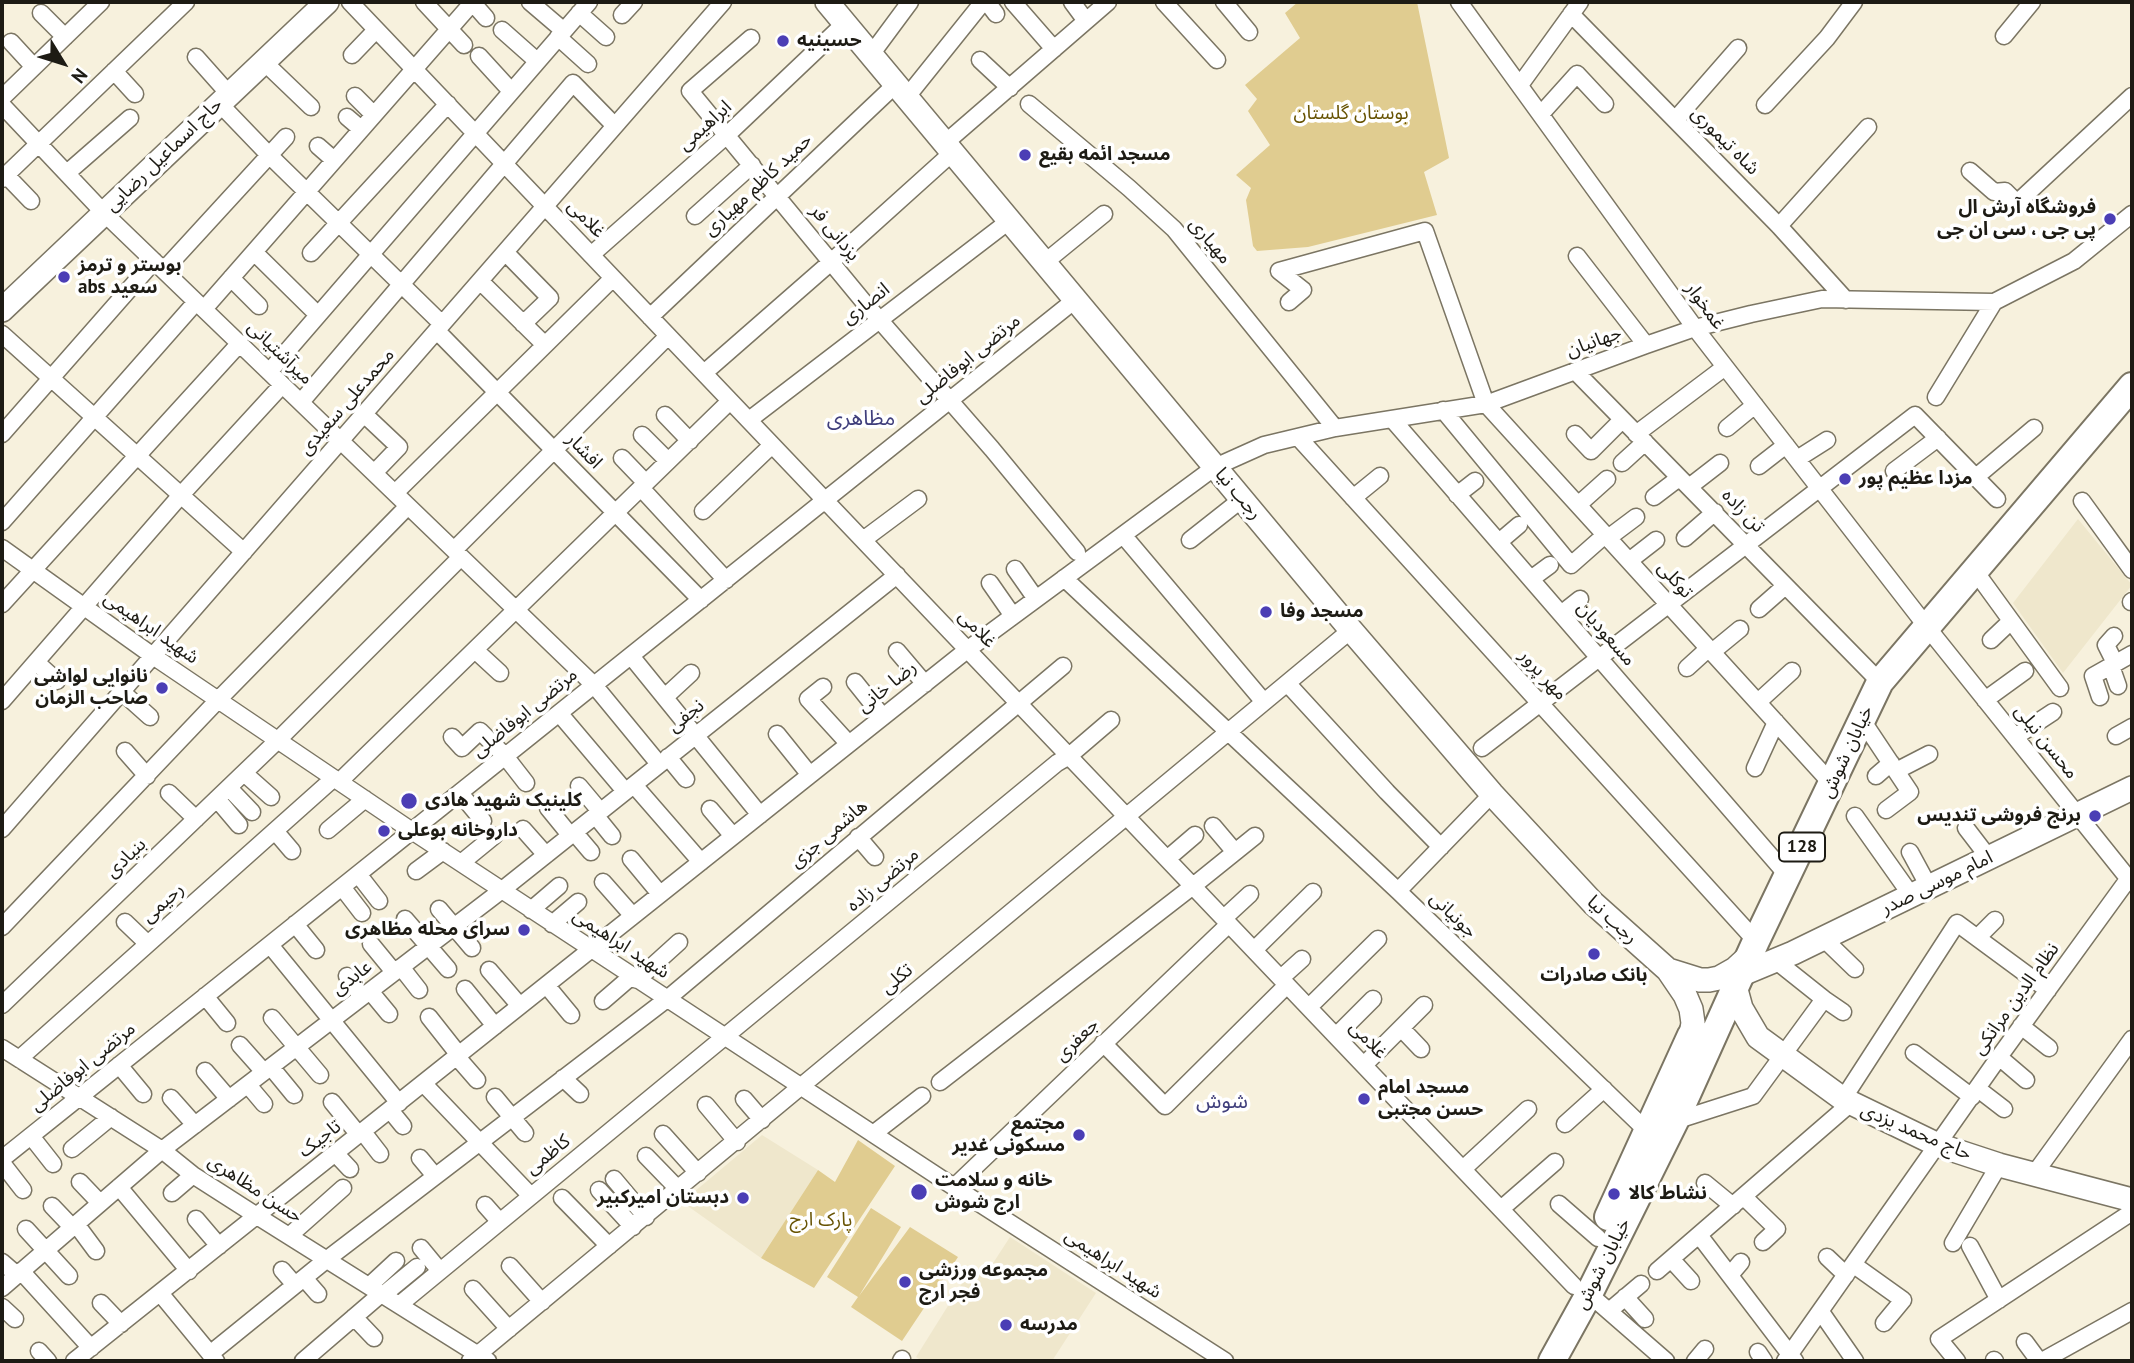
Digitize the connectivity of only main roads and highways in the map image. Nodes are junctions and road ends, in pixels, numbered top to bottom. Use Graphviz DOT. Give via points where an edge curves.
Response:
graph roads {
  1 [pos="327,2"];
  2 [pos="827,2"];
  3 [pos="2,310"];
  4 [pos="2132,386"];
  5 [pos="2132,788"];
  6 [pos="1745,965"];
  7 [pos="1668,970"];
  8 [pos="1702,1036"];
  9 [pos="1758,1037"];
  10 [pos="2130,1199"];
  11 [pos="1582,1290"];
  12 [pos="1534,1361"];
  13 [pos="1552,1361"];
  1 -- 3 [label="main road, حاج اسماعیل رضایی"];
  2 -- 7 [label="main road, رجب نیا" via="1492,794 1593,903"];
  4 -- 6 [label="main road, خیابان شوش / 128" via="1880,682"];
  5 -- 6 [label="main road, امام موسی صدر" via="1823,939 1775,960"];
  6 -- 7 [label="main road, رجب نیا" via="1709,980"];
  6 -- 8 [label="main road, خیابان شوش / 128"];
  6 -- 9 [label="main road, حاج محمد یزدی" via="1741,1008"];
  7 -- 8 [label="main road, رجب نیا" via="1685,995"];
  8 -- 9 [label="main road"];
  8 -- 11 [label="main road, خیابان شوش / 128" via="1648,1132 1598,1238"];
  8 -- 11 [label="main road, خیابان شوش / 128" via="1675,1121"];
  9 -- 10 [label="main road, حاج محمد یزدی" via="1847,1101 1938,1145"];
  11 -- 12 [label="main road, خیابان شوش / 128"];
  11 -- 13 [label="main road, خیابان شوش / 128"];
}
